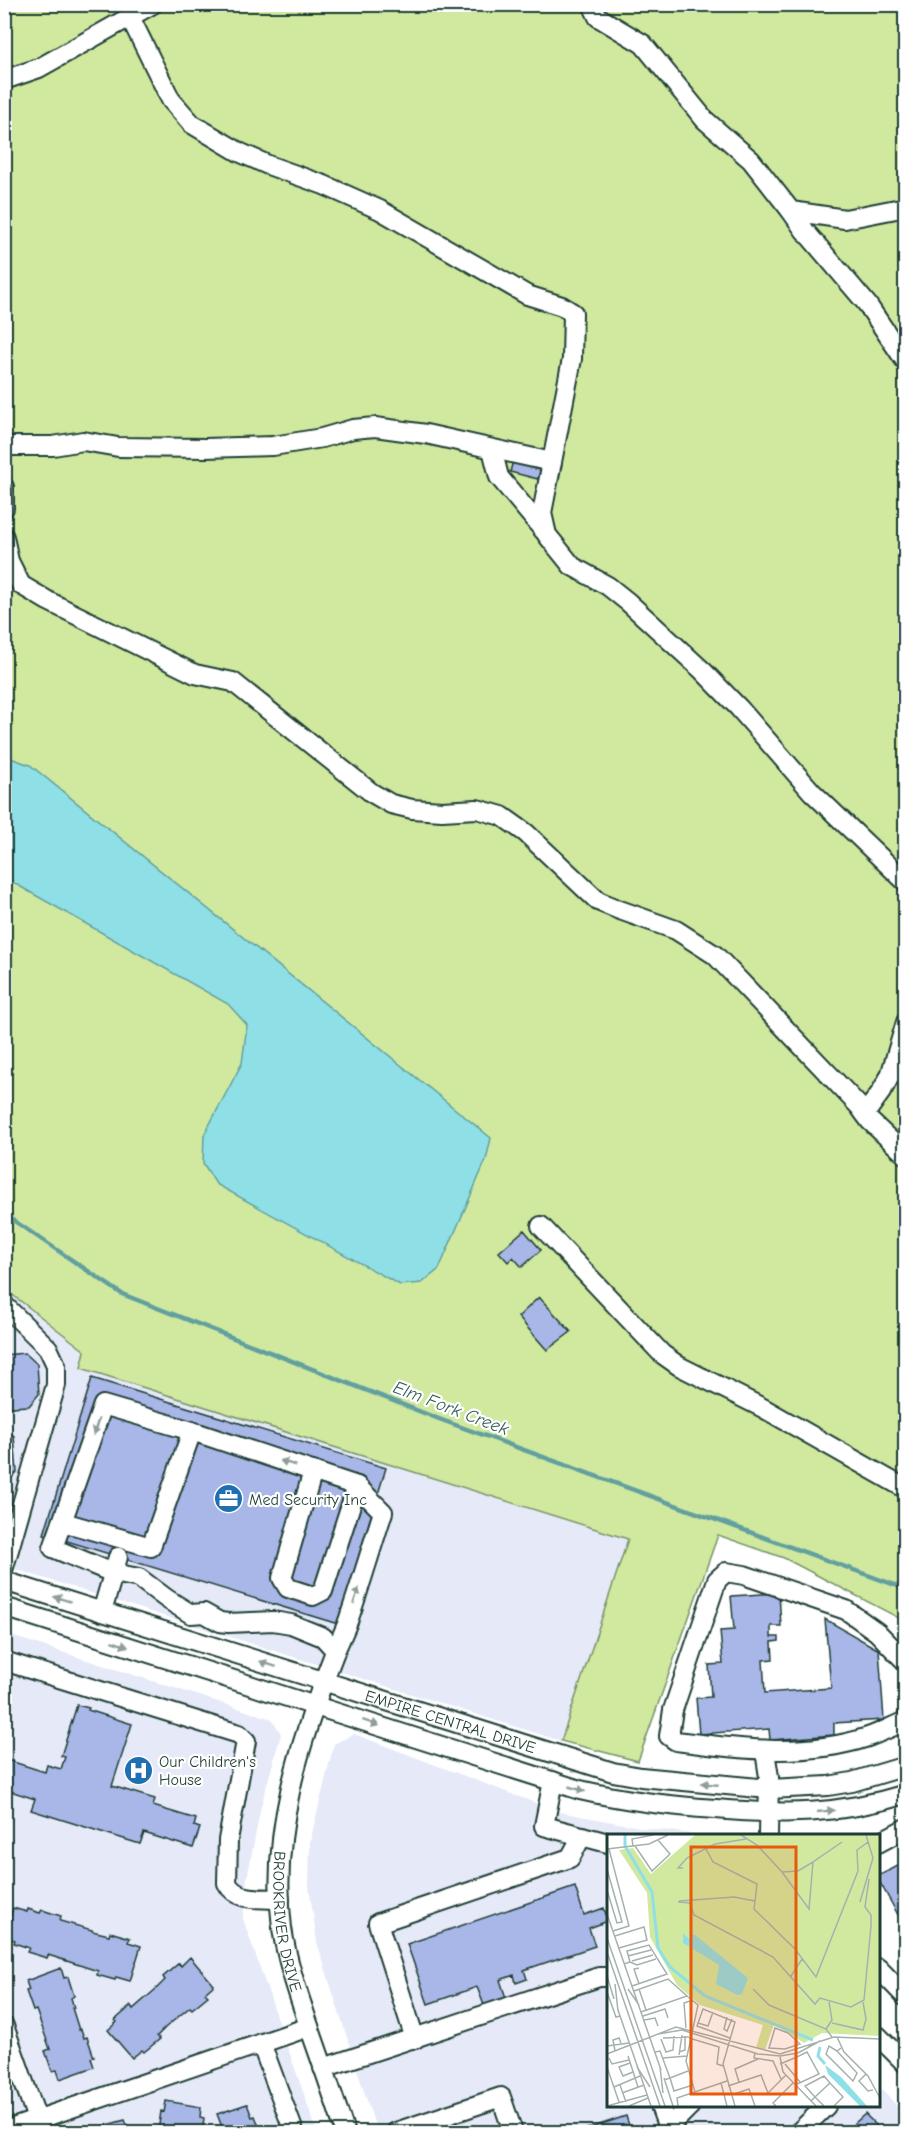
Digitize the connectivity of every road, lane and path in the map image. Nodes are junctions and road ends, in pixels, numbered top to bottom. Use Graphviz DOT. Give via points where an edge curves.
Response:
graph roads {
  1 [pos="153,4"];
  2 [pos="575,4"];
  3 [pos="595,10"];
  4 [pos="130,17"];
  5 [pos="4,80"];
  6 [pos="906,207"];
  7 [pos="791,211"];
  8 [pos="906,362"];
  9 [pos="4,446"];
  10 [pos="492,449"];
  11 [pos="552,462"];
  12 [pos="4,487"];
  13 [pos="4,508"];
  14 [pos="547,535"];
  15 [pos="4,537"];
  16 [pos="906,882"];
  17 [pos="906,1022"];
  18 [pos="865,1114"];
  19 [pos="906,1155"];
  20 [pos="541,1226"];
  21 [pos="4,1305"];
  22 [pos="13,1324"];
  23 [pos="192,1431"];
  24 [pos="313,1471"];
  25 [pos="357,1486"];
  26 [pos="906,1489"];
  27 [pos="63,1522"];
  28 [pos="115,1565"];
  29 [pos="4,1567"];
  30 [pos="4,1581"];
  31 [pos="4,1607"];
  32 [pos="102,1612"];
  33 [pos="335,1650"];
  34 [pos="4,1661"];
  35 [pos="906,1662"];
  36 [pos="324,1682"];
  37 [pos="316,1705"];
  38 [pos="906,1721"];
  39 [pos="765,1751"];
  40 [pos="906,1766"];
  41 [pos="553,1781"];
  42 [pos="769,1790"];
  43 [pos="906,1794"];
  44 [pos="768,1813"];
  45 [pos="906,1828"];
  46 [pos="768,1834"];
  47 [pos="582,1836"];
  48 [pos="607,1842"];
  49 [pos="880,1842"];
  50 [pos="280,1899"];
  51 [pos="880,1969"];
  52 [pos="607,1977"];
  53 [pos="906,1997"];
  54 [pos="4,2026"];
  55 [pos="309,2027"];
  56 [pos="415,2039"];
  57 [pos="261,2043"];
  58 [pos="882,2045"];
  59 [pos="904,2060"];
  60 [pos="323,2068"];
  61 [pos="12,2069"];
  62 [pos="660,2107"];
  63 [pos="689,2107"];
  64 [pos="825,2107"];
  65 [pos="37,2119"];
  66 [pos="4,2130"];
  67 [pos="294,2133"];
  68 [pos="345,2133"];
  69 [pos="396,2133"];
  70 [pos="513,2133"];
  71 [pos="799,2133"];
  1 -- 4 [label="street"];
  2 -- 3 [label="street"];
  3 -- 7 [label="street" via="643,44 705,120 751,160"];
  4 -- 5 [label="street" via="39,68"];
  4 -- 11 [label="street" via="171,100 192,124 249,156 380,210 527,295 573,313 572,358"];
  6 -- 7 [label="street" via="845,219"];
  7 -- 8 [label="street" via="867,304"];
  9 -- 10 [label="street" via="54,446 83,441 118,447 273,446 375,427"];
  10 -- 11 [label="street"];
  10 -- 14 [label="street" via="499,477"];
  11 -- 14 [label="street" via="542,513"];
  12 -- 13 [label="street"];
  14 -- 16 [label="street" via="572,566 608,586 704,671 812,792"];
  15 -- 18 [label="street" via="9,561 21,585 195,674 233,682 372,793 412,809 477,809 502,816 598,900 676,930 715,955"];
  17 -- 18 [label="street" via="890,1076"];
  18 -- 19 [label="street"];
  20 -- 26 [label="street" via="662,1354"];
  21 -- 22 [label="street"];
  22 -- 29 [label="street" via="48,1348 56,1365 56,1385"];
  24 -- 23 [label="street, one-way"];
  23 -- 27 [label="street" via="151,1547"];
  23 -- 27 [label="street, one-way" via="103,1406"];
  24 -- 25 [label="street"];
  24 -- 25 [label="street" via="282,1578 288,1588 313,1596 323,1591"];
  33 -- 25 [label="street, BROOKRIVER DRIVE, one-way" via="383,1512"];
  27 -- 28 [label="street" via="54,1548"];
  28 -- 32 [label="street"];
  28 -- 33 [label="street" via="191,1614 204,1613 228,1623 291,1624 323,1637"];
  32 -- 30 [label="street, EMPIRE CENTRAL DRIVE, one-way"];
  31 -- 37 [label="street, EMPIRE CENTRAL DRIVE, one-way"];
  36 -- 32 [label="street, EMPIRE CENTRAL DRIVE, one-way"];
  33 -- 36 [label="street, BROOKRIVER DRIVE"];
  34 -- 50 [label="street" via="239,1734 246,1741 228,1840 227,1883 242,1896"];
  35 -- 39 [label="street" via="877,1632 846,1610 726,1572 717,1580 673,1710 669,1736 676,1741"];
  36 -- 37 [label="street, BROOKRIVER DRIVE"];
  42 -- 36 [label="street, EMPIRE CENTRAL DRIVE, one-way" via="612,1772"];
  37 -- 41 [label="street, EMPIRE CENTRAL DRIVE, one-way"];
  37 -- 50 [label="street, BROOKRIVER DRIVE" via="286,1805 279,1858"];
  38 -- 39 [label="street" via="867,1738 818,1748"];
  39 -- 42 [label="street"];
  40 -- 42 [label="street, EMPIRE CENTRAL DRIVE" via="836,1785"];
  41 -- 44 [label="street, EMPIRE CENTRAL DRIVE, one-way" via="627,1801"];
  41 -- 47 [label="street" via="544,1826"];
  42 -- 44 [label="street"];
  44 -- 43 [label="street, EMPIRE CENTRAL DRIVE, one-way" via="855,1808"];
  44 -- 46 [label="street"];
  45 -- 49 [label="street"];
  47 -- 48 [label="street"];
  47 -- 56 [label="street" via="570,1858 378,1923"];
  50 -- 55 [label="street, BROOKRIVER DRIVE" via="286,1951"];
  51 -- 53 [label="street"];
  52 -- 56 [label="street"];
  54 -- 61 [label="street"];
  55 -- 57 [label="street"];
  55 -- 60 [label="street, BROOKRIVER DRIVE"];
  56 -- 60 [label="street"];
  57 -- 65 [label="street"];
  57 -- 67 [label="street"];
  58 -- 59 [label="street"];
  60 -- 68 [label="street, BROOKRIVER DRIVE"];
  61 -- 65 [label="street"];
  62 -- 63 [label="street" via="668,2128"];
  64 -- 71 [label="street"];
  65 -- 66 [label="street"];
  69 -- 70 [label="street" via="501,2097"];
}
